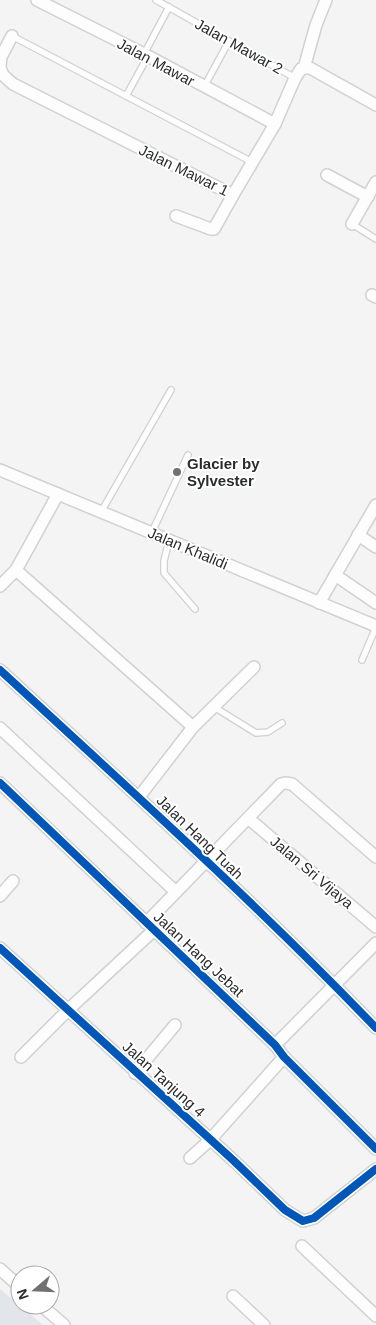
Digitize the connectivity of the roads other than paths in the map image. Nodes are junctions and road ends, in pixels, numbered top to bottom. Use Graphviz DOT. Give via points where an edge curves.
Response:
graph roads {
  1 [pos="37,0"];
  2 [pos="156,0"];
  3 [pos="326,0"];
  4 [pos="169,7"];
  5 [pos="12,36"];
  6 [pos="229,41"];
  7 [pos="146,55"];
  8 [pos="0,67"];
  9 [pos="304,68"];
  10 [pos="296,78"];
  11 [pos="204,87"];
  12 [pos="126,96"];
  13 [pos="376,105"];
  14 [pos="275,124"];
  15 [pos="252,162"];
  16 [pos="327,175"];
  17 [pos="376,182"];
  18 [pos="233,195"];
  19 [pos="368,197"];
  20 [pos="176,216"];
  21 [pos="352,224"];
  22 [pos="376,239"];
  23 [pos="171,390"];
  24 [pos="188,456"];
  25 [pos="0,470"];
  26 [pos="58,494"];
  27 [pos="376,505"];
  28 [pos="101,512"];
  29 [pos="152,532"];
  30 [pos="358,536"];
  31 [pos="168,540"];
  32 [pos="376,547"];
  33 [pos="16,570"];
  34 [pos="335,575"];
  35 [pos="0,586"];
  36 [pos="375,600"];
  37 [pos="319,603"];
  38 [pos="195,609"];
  39 [pos="362,621"];
  40 [pos="376,626"];
  41 [pos="362,660"];
  42 [pos="254,667"];
  43 [pos="0,670"];
  44 [pos="214,707"];
  45 [pos="282,723"];
  46 [pos="193,727"];
  47 [pos="0,728"];
  48 [pos="0,783"];
  49 [pos="139,798"];
  50 [pos="248,818"];
  51 [pos="376,857"];
  52 [pos="206,861"];
  53 [pos="13,882"];
  54 [pos="176,892"];
  55 [pos="0,896"];
  56 [pos="150,926"];
  57 [pos="376,927"];
  58 [pos="376,943"];
  59 [pos="0,948"];
  60 [pos="334,985"];
  61 [pos="68,1010"];
  62 [pos="174,1025"];
  63 [pos="376,1028"];
  64 [pos="276,1045"];
  65 [pos="21,1057"];
  66 [pos="284,1057"];
  67 [pos="135,1072"];
  68 [pos="210,1140"];
  69 [pos="376,1149"];
  70 [pos="190,1158"];
  71 [pos="376,1169"];
  72 [pos="302,1246"];
  73 [pos="0,1269"];
  74 [pos="10,1278"];
  75 [pos="233,1296"];
  76 [pos="52,1315"];
  77 [pos="376,1316"];
  78 [pos="64,1325"];
  79 [pos="264,1325"];
  1 -- 7 [label="street, Jalan Mawar"];
  2 -- 4 [label="lane, Jalan Mawar 2"];
  3 -- 9 [label="street, Jalan Mawar 1"];
  4 -- 6 [label="lane, Jalan Mawar 2"];
  4 -- 7 [label="lane"];
  5 -- 8 [label="street, Jalan Mawar 1" via="1,57"];
  5 -- 12 [label="lane"];
  6 -- 10 [label="lane, Jalan Mawar 2"];
  6 -- 11 [label="lane"];
  7 -- 11 [label="street, Jalan Mawar"];
  7 -- 12 [label="lane"];
  8 -- 18 [label="street, Jalan Mawar 1" via="13,84"];
  9 -- 10 [label="street, Jalan Mawar 1"];
  9 -- 13 [label="street, Jalan Mawar 2" via="310,68"];
  10 -- 14 [label="street, Jalan Mawar 1"];
  11 -- 14 [label="street, Jalan Mawar"];
  12 -- 15 [label="lane"];
  14 -- 15 [label="street, Jalan Mawar 1"];
  15 -- 18 [label="street, Jalan Mawar 1"];
  16 -- 19 [label="street"];
  17 -- 19 [label="street"];
  18 -- 20 [label="street" via="214,229"];
  19 -- 21 [label="street"];
  21 -- 22 [label="lane"];
  23 -- 28 [label="lane"];
  24 -- 29 [label="lane"];
  25 -- 26 [label="street, Jalan Khalidi"];
  26 -- 28 [label="street, Jalan Khalidi"];
  26 -- 33 [label="street"];
  27 -- 30 [label="street"];
  28 -- 29 [label="street, Jalan Khalidi"];
  29 -- 31 [label="street, Jalan Khalidi"];
  30 -- 32 [label="street"];
  30 -- 34 [label="street"];
  31 -- 37 [label="street, Jalan Khalidi"];
  31 -- 38 [label="lane" via="164,573"];
  33 -- 35 [label="street"];
  33 -- 46 [label="street"];
  34 -- 36 [label="street"];
  34 -- 37 [label="street"];
  36 -- 39 [label="street"];
  37 -- 39 [label="street, Jalan Khalidi"];
  39 -- 40 [label="street, Jalan Khalidi"];
  40 -- 41 [label="lane"];
  42 -- 44 [label="street"];
  43 -- 49 [label="street, Jalan Hang Tuah"];
  44 -- 45 [label="lane" via="256,733 268,732"];
  44 -- 46 [label="street"];
  46 -- 49 [label="street"];
  47 -- 54 [label="street"];
  48 -- 56 [label="street, Jalan Hang Jebat"];
  49 -- 52 [label="street, Jalan Hang Tuah"];
  50 -- 51 [label="street" via="281,784 292,784"];
  50 -- 52 [label="street"];
  50 -- 57 [label="street, Jalan Sri Vijaya"];
  52 -- 54 [label="street"];
  52 -- 60 [label="street, Jalan Hang Tuah"];
  53 -- 55 [label="street"];
  54 -- 56 [label="street"];
  56 -- 61 [label="street"];
  56 -- 64 [label="street, Jalan Hang Jebat"];
  58 -- 60 [label="street"];
  59 -- 61 [label="street, Jalan Tanjung 4"];
  60 -- 63 [label="street, Jalan Hang Tuah"];
  60 -- 64 [label="street"];
  61 -- 65 [label="street"];
  61 -- 67 [label="street, Jalan Tanjung 4"];
  62 -- 67 [label="street"];
  64 -- 66 [label="street, Jalan Hang Jebat"];
  66 -- 68 [label="street"];
  66 -- 69 [label="street, Jalan Hang Jebat"];
  67 -- 68 [label="street, Jalan Tanjung 4"];
  68 -- 70 [label="street"];
  68 -- 71 [label="street, Jalan Tanjung 4" via="285,1210 302,1221 314,1218"];
  72 -- 77 [label="street"];
  73 -- 74 [label="street"];
  75 -- 79 [label="street"];
  76 -- 78 [label="street"];
}
